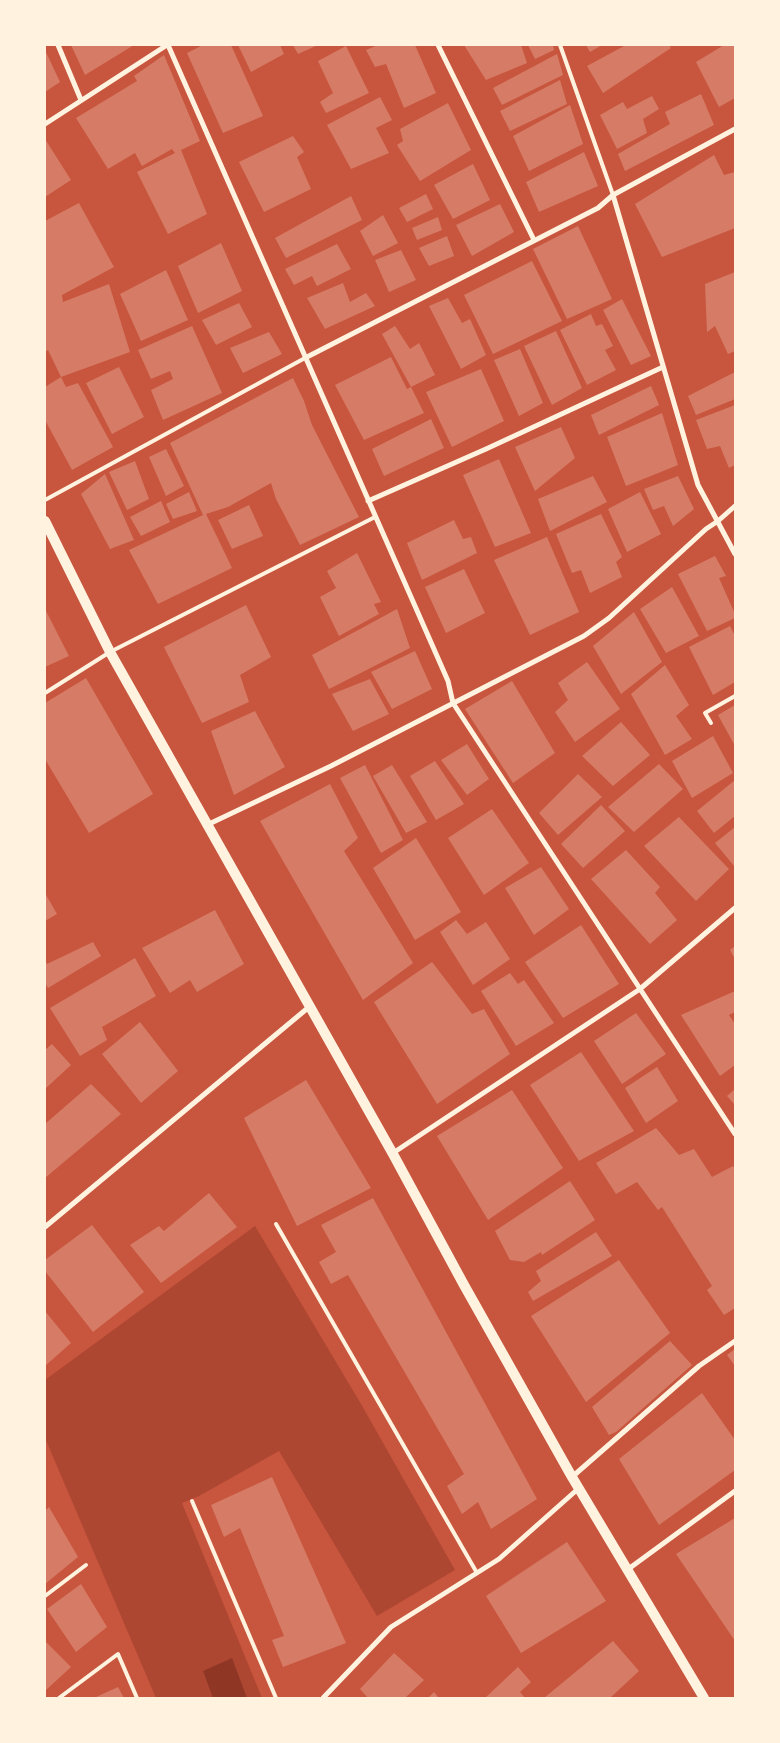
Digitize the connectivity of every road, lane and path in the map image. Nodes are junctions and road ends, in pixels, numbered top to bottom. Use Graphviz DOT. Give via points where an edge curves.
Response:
graph roads {
  1 [pos="58,45"];
  2 [pos="167,45"];
  3 [pos="438,45"];
  4 [pos="560,45"];
  5 [pos="81,100"];
  6 [pos="45,124"];
  7 [pos="735,128"];
  8 [pos="613,195"];
  9 [pos="534,240"];
  10 [pos="305,358"];
  11 [pos="663,367"];
  12 [pos="45,500"];
  13 [pos="368,501"];
  14 [pos="735,506"];
  15 [pos="375,517"];
  16 [pos="45,521"];
  17 [pos="718,521"];
  18 [pos="735,554"];
  19 [pos="110,652"];
  20 [pos="45,693"];
  21 [pos="735,696"];
  22 [pos="453,703"];
  23 [pos="711,723"];
  24 [pos="209,824"];
  25 [pos="735,908"];
  26 [pos="640,989"];
  27 [pos="309,1008"];
  28 [pos="735,1134"];
  29 [pos="392,1154"];
  30 [pos="276,1224"];
  31 [pos="45,1227"];
  32 [pos="735,1341"];
  33 [pos="572,1476"];
  34 [pos="579,1488"];
  35 [pos="735,1491"];
  36 [pos="192,1501"];
  37 [pos="86,1566"];
  38 [pos="627,1570"];
  39 [pos="477,1572"];
  40 [pos="45,1596"];
  41 [pos="59,1698"];
  42 [pos="137,1698"];
  43 [pos="276,1698"];
  44 [pos="323,1698"];
  45 [pos="704,1698"];
  1 -- 5 [label="street"];
  2 -- 5 [label="street"];
  2 -- 10 [label="street"];
  3 -- 9 [label="street"];
  4 -- 8 [label="lane"];
  5 -- 6 [label="street"];
  7 -- 8 [label="street"];
  8 -- 9 [label="street" via="598,208"];
  8 -- 11 [label="street"];
  9 -- 10 [label="street"];
  10 -- 12 [label="lane"];
  10 -- 13 [label="street"];
  11 -- 13 [label="street"];
  11 -- 17 [label="street" via="698,485"];
  13 -- 15 [label="street"];
  14 -- 17 [label="street"];
  15 -- 19 [label="lane"];
  15 -- 22 [label="street" via="448,681"];
  16 -- 19 [label="main road"];
  17 -- 18 [label="street"];
  17 -- 22 [label="street" via="706,528 584,636"];
  19 -- 20 [label="lane"];
  19 -- 24 [label="main road"];
  21 -- 23 [label="lane" via="705,713"];
  22 -- 24 [label="street"];
  22 -- 26 [label="street"];
  24 -- 27 [label="main road"];
  25 -- 26 [label="street"];
  26 -- 28 [label="street"];
  26 -- 29 [label="street"];
  27 -- 29 [label="main road"];
  27 -- 31 [label="street"];
  29 -- 33 [label="main road"];
  30 -- 39 [label="lane"];
  32 -- 33 [label="street" via="699,1366"];
  33 -- 34 [label="main road"];
  34 -- 38 [label="main road"];
  34 -- 39 [label="street" via="499,1559"];
  35 -- 38 [label="street"];
  36 -- 43 [label="lane"];
  37 -- 40 [label="lane"];
  38 -- 45 [label="main road"];
  39 -- 44 [label="street" via="391,1627"];
  41 -- 42 [label="lane" via="118,1654"];
}
